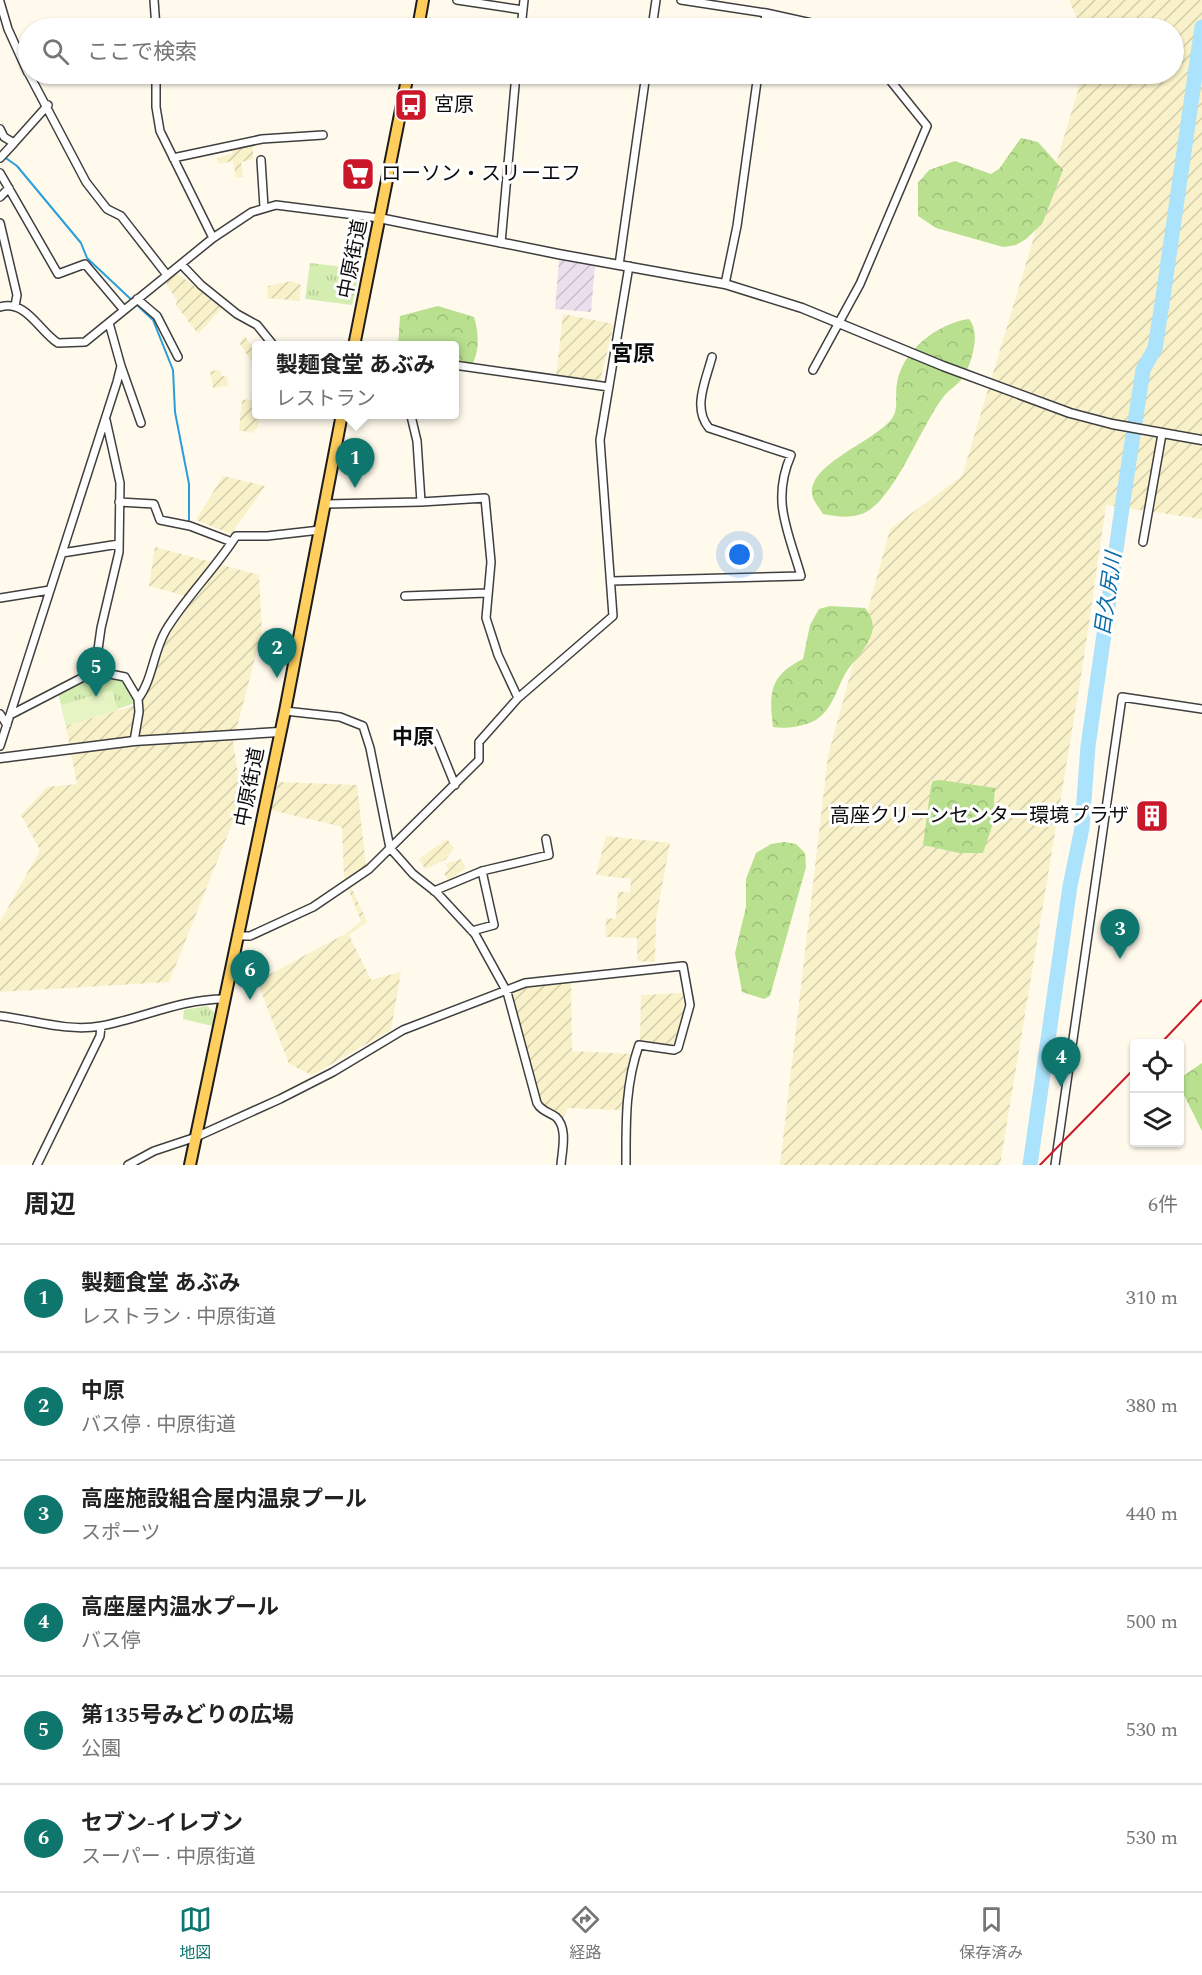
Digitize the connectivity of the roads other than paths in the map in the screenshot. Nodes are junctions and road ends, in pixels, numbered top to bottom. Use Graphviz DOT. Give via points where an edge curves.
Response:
graph roads {
  1 [pos="154,0"];
  2 [pos="423,0"];
  3 [pos="457,0"];
  4 [pos="524,0"];
  5 [pos="656,0"];
  6 [pos="681,0"];
  7 [pos="0,2"];
  8 [pos="523,10"];
  9 [pos="766,13"];
  10 [pos="155,18"];
  11 [pos="420,18"];
  12 [pos="522,18"];
  13 [pos="653,18"];
  14 [pos="765,18"];
  15 [pos="789,18"];
  16 [pos="18,50"];
  17 [pos="36,84"];
  18 [pos="156,84"];
  19 [pos="406,84"];
  20 [pos="515,84"];
  21 [pos="645,84"];
  22 [pos="757,84"];
  23 [pos="893,84"];
  24 [pos="48,105"];
  25 [pos="0,129"];
  26 [pos="323,135"];
  27 [pos="14,143"];
  28 [pos="0,158"];
  29 [pos="173,158"];
  30 [pos="261,160"];
  31 [pos="0,173"];
  32 [pos="9,188"];
  33 [pos="0,197"];
  34 [pos="264,207"];
  35 [pos="378,218"];
  36 [pos="0,223"];
  37 [pos="213,238"];
  38 [pos="501,243"];
  39 [pos="181,264"];
  40 [pos="624,266"];
  41 [pos="167,275"];
  42 [pos="725,284"];
  43 [pos="134,301"];
  44 [pos="15,306"];
  45 [pos="0,307"];
  46 [pos="123,309"];
  47 [pos="109,323"];
  48 [pos="836,323"];
  49 [pos="271,341"];
  50 [pos="355,341"];
  51 [pos="178,357"];
  52 [pos="712,357"];
  53 [pos="121,366"];
  54 [pos="459,366"];
  55 [pos="813,370"];
  56 [pos="609,387"];
  57 [pos="106,418"];
  58 [pos="341,419"];
  59 [pos="412,419"];
  60 [pos="141,423"];
  61 [pos="1160,434"];
  62 [pos="1202,440"];
  63 [pos="120,502"];
  64 [pos="421,502"];
  65 [pos="326,504"];
  66 [pos="320,530"];
  67 [pos="232,542"];
  68 [pos="1143,542"];
  69 [pos="119,544"];
  70 [pos="62,553"];
  71 [pos="611,581"];
  72 [pos="50,590"];
  73 [pos="487,593"];
  74 [pos="405,596"];
  75 [pos="0,598"];
  76 [pos="95,671"];
  77 [pos="518,698"];
  78 [pos="138,699"];
  79 [pos="1202,709"];
  80 [pos="285,711"];
  81 [pos="0,714"];
  82 [pos="10,715"];
  83 [pos="7,725"];
  84 [pos="279,732"];
  85 [pos="434,733"];
  86 [pos="134,741"];
  87 [pos="0,746"];
  88 [pos="0,758"];
  89 [pos="455,785"];
  90 [pos="546,839"];
  91 [pos="390,848"];
  92 [pos="482,871"];
  93 [pos="435,891"];
  94 [pos="472,931"];
  95 [pos="239,936"];
  96 [pos="507,992"];
  97 [pos="224,999"];
  98 [pos="0,1016"];
  99 [pos="101,1026"];
  100 [pos="196,1137"];
  101 [pos="37,1165"];
  102 [pos="128,1165"];
  103 [pos="190,1165"];
  104 [pos="561,1165"];
  105 [pos="626,1165"];
  106 [pos="1055,1165"];
  1 -- 10 [label="street"];
  2 -- 11 [label="main road"];
  3 -- 8 [label="street"];
  4 -- 8 [label="street"];
  5 -- 13 [label="street"];
  6 -- 9 [label="street"];
  7 -- 16 [label="street"];
  8 -- 12 [label="street"];
  9 -- 14 [label="street"];
  9 -- 15 [label="street"];
  17 -- 24 [label="street"];
  18 -- 29 [label="street" via="157,120"];
  19 -- 35 [label="main road, 中原街道"];
  20 -- 38 [label="street"];
  21 -- 40 [label="street"];
  22 -- 42 [label="street"];
  23 -- 48 [label="street" via="927,126 860,284"];
  24 -- 27 [label="street"];
  24 -- 41 [label="street" via="86,182 107,209 121,216"];
  25 -- 27 [label="street"];
  26 -- 29 [label="street" via="262,139"];
  27 -- 28 [label="street"];
  29 -- 37 [label="street"];
  30 -- 34 [label="street"];
  31 -- 32 [label="street"];
  32 -- 33 [label="street"];
  32 -- 46 [label="street" via="58,274 85,264"];
  34 -- 35 [label="street" via="276,205"];
  34 -- 37 [label="street"];
  35 -- 38 [label="street"];
  35 -- 50 [label="main road, 中原街道"];
  36 -- 44 [label="street" via="17,295"];
  37 -- 39 [label="street"];
  38 -- 40 [label="street"];
  39 -- 41 [label="street"];
  39 -- 49 [label="street" via="219,300 257,325"];
  40 -- 42 [label="street"];
  40 -- 56 [label="street"];
  41 -- 43 [label="street"];
  42 -- 48 [label="street" via="765,294"];
  43 -- 46 [label="street"];
  43 -- 51 [label="street" via="157,316"];
  44 -- 45 [label="street"];
  44 -- 47 [label="street" via="24,310 50,338 66,345 85,342"];
  46 -- 47 [label="street"];
  47 -- 53 [label="street"];
  48 -- 55 [label="street"];
  48 -- 61 [label="street" via="1033,400"];
  52 -- 71 [label="street" via="700,400 702,420 709,428 790,455 780,497 801,576"];
  53 -- 57 [label="street"];
  53 -- 60 [label="street"];
  54 -- 56 [label="street"];
  56 -- 71 [label="street" via="600,440"];
  57 -- 63 [label="street" via="120,483"];
  57 -- 70 [label="street"];
  58 -- 65 [label="main road, 中原街道"];
  59 -- 64 [label="street"];
  61 -- 62 [label="street"];
  61 -- 68 [label="street"];
  63 -- 67 [label="street" via="154,504 160,520 190,526"];
  63 -- 69 [label="street"];
  64 -- 65 [label="street"];
  64 -- 73 [label="street" via="485,498 491,562"];
  65 -- 66 [label="main road, 中原街道"];
  66 -- 67 [label="street" via="267,536 243,534"];
  66 -- 80 [label="main road, 中原街道"];
  67 -- 78 [label="street" via="167,629 157,647 146,688"];
  69 -- 70 [label="street"];
  69 -- 76 [label="street"];
  70 -- 72 [label="street"];
  71 -- 77 [label="street" via="613,616"];
  72 -- 75 [label="street"];
  72 -- 82 [label="street"];
  73 -- 74 [label="street"];
  73 -- 77 [label="street" via="489,631"];
  76 -- 78 [label="street" via="125,677"];
  76 -- 82 [label="street"];
  77 -- 89 [label="street" via="479,742 479,760"];
  78 -- 86 [label="street"];
  79 -- 106 [label="street" via="1122,697"];
  80 -- 84 [label="main road, 中原街道"];
  80 -- 91 [label="street" via="340,717 363,726"];
  81 -- 83 [label="street"];
  82 -- 83 [label="street"];
  83 -- 87 [label="street"];
  84 -- 86 [label="street"];
  84 -- 95 [label="main road, 中原街道"];
  85 -- 89 [label="street"];
  86 -- 88 [label="street"];
  89 -- 91 [label="street"];
  90 -- 92 [label="street" via="549,855"];
  91 -- 93 [label="street"];
  91 -- 95 [label="street" via="369,869 313,907 250,936"];
  92 -- 93 [label="street"];
  92 -- 94 [label="street" via="494,925"];
  93 -- 94 [label="street"];
  94 -- 96 [label="street"];
  95 -- 97 [label="main road, 中原街道"];
  96 -- 100 [label="street" via="403,1030 333,1072"];
  96 -- 104 [label="street" via="537,1103 563,1128"];
  96 -- 105 [label="street" via="525,983 544,980 683,966 690,1005 678,1048 639,1045 631,1067"];
  97 -- 99 [label="street" via="162,1008"];
  97 -- 100 [label="main road, 中原街道"];
  98 -- 99 [label="street" via="45,1025"];
  99 -- 101 [label="street" via="100,1036"];
  100 -- 102 [label="street" via="154,1151"];
  100 -- 103 [label="main road, 中原街道"];
}
